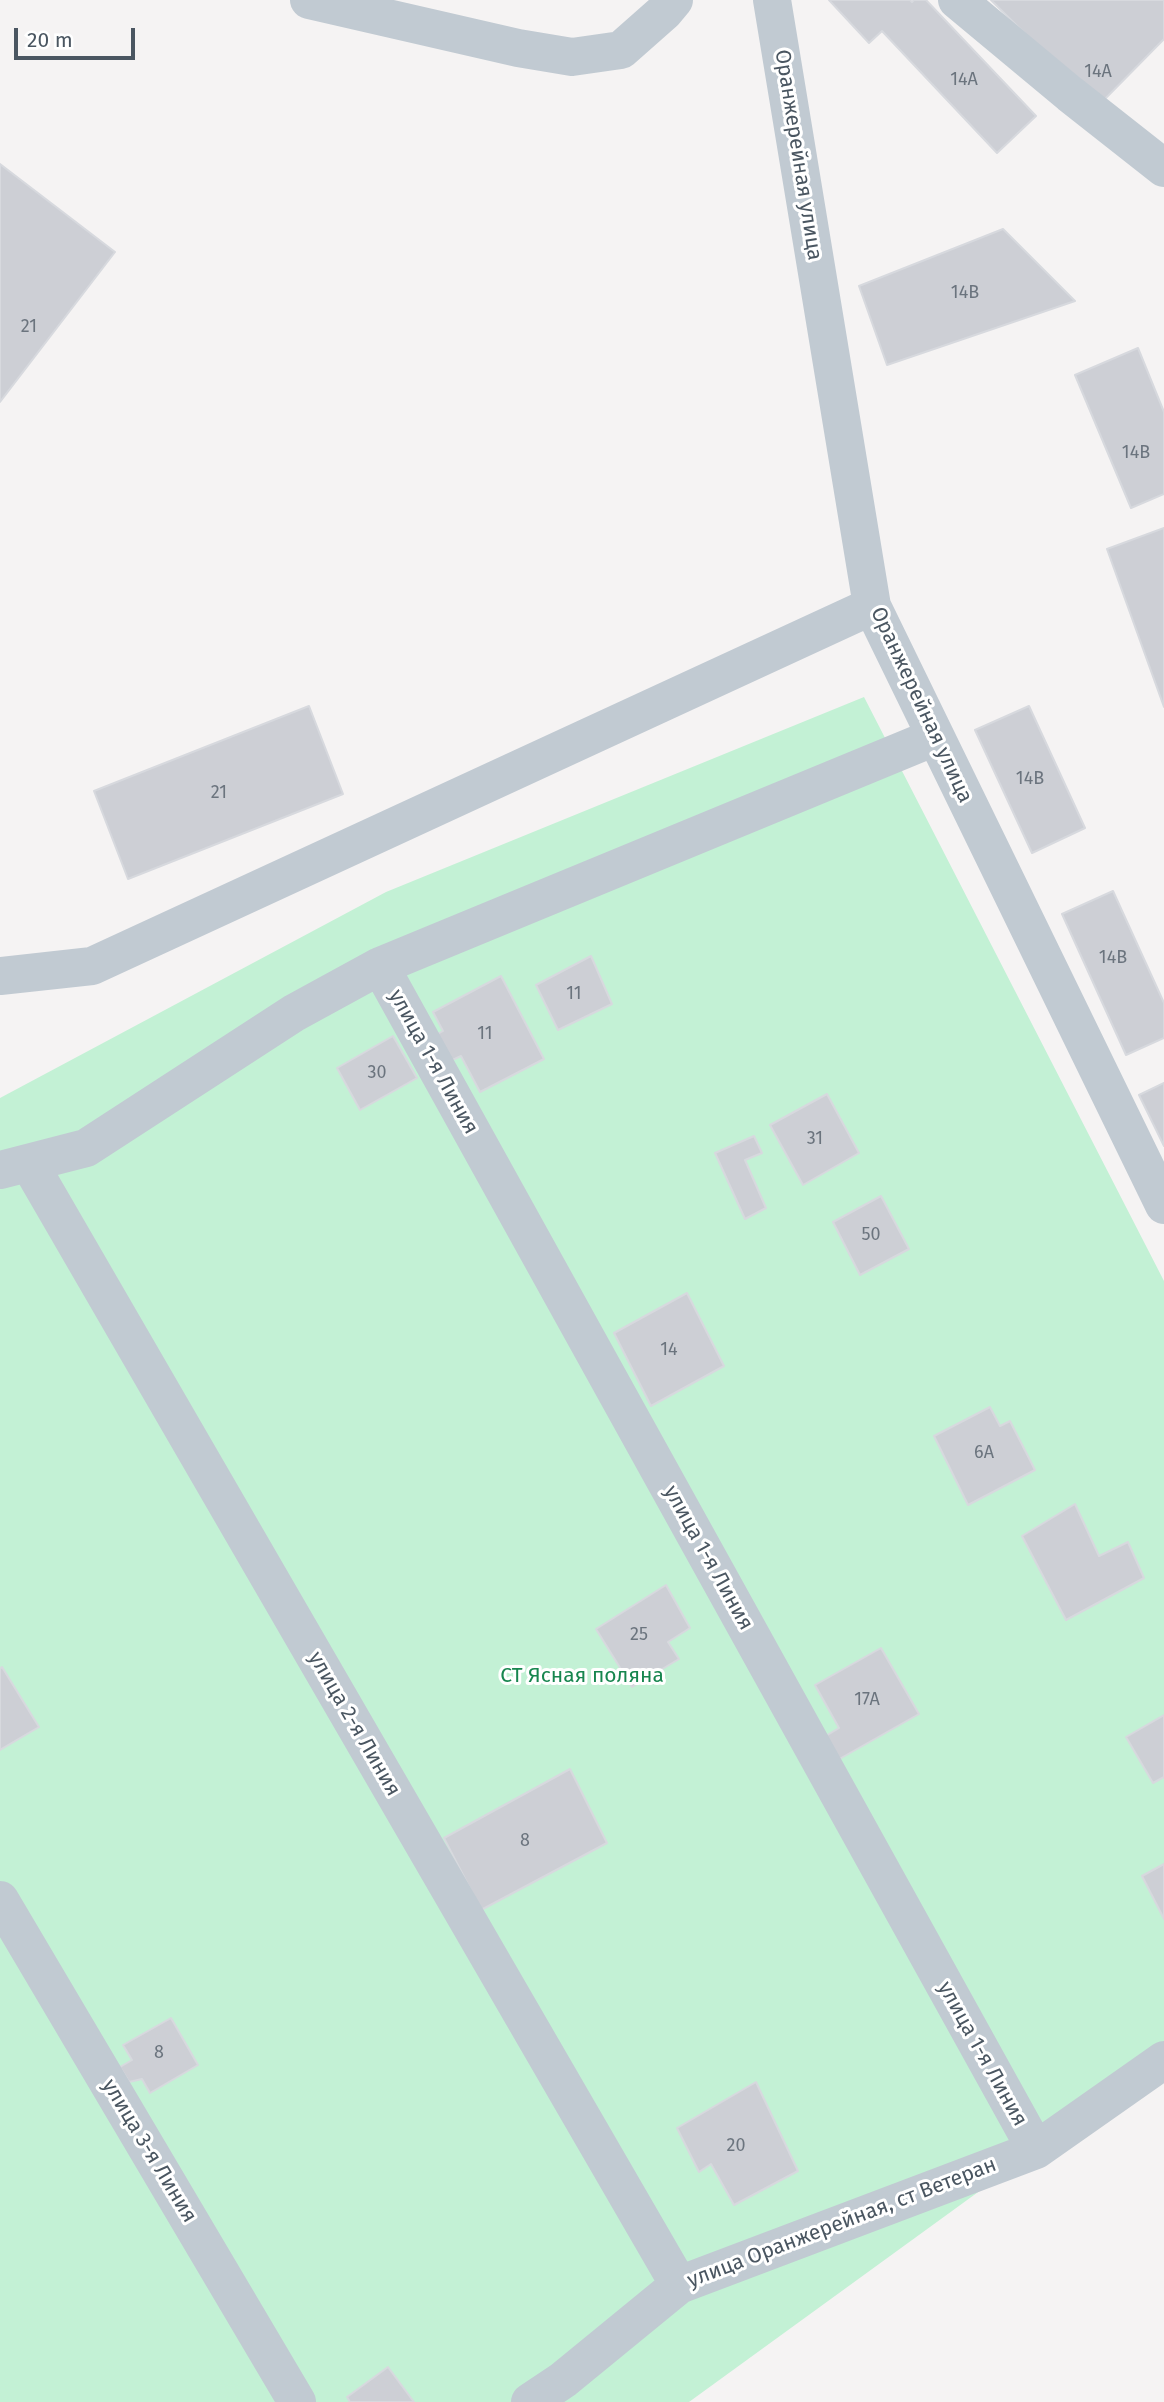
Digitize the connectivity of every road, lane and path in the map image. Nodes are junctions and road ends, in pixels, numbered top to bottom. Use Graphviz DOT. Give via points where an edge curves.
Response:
graph roads {
  1 [pos="309,0"];
  2 [pos="674,0"];
  3 [pos="772,0"];
  4 [pos="957,0"];
  5 [pos="1164,167"];
  6 [pos="872,606"];
  7 [pos="935,737"];
  8 [pos="380,966"];
  9 [pos="0,976"];
  10 [pos="14,1167"];
  11 [pos="1164,1205"];
  12 [pos="0,1900"];
  13 [pos="1164,2060"];
  14 [pos="1035,2150"];
  15 [pos="679,2285"];
  16 [pos="297,2402"];
  17 [pos="530,2402"];
  1 -- 2 [label="street" via="572,57 621,50"];
  3 -- 6 [label="street, Оранжерейная улица"];
  4 -- 5 [label="street"];
  6 -- 7 [label="street, Оранжерейная улица"];
  6 -- 9 [label="street" via="92,966"];
  7 -- 8 [label="street"];
  7 -- 11 [label="street, Оранжерейная улица"];
  8 -- 10 [label="street" via="295,1013 86,1148"];
  8 -- 14 [label="street, улица 1-я Линия"];
  10 -- 15 [label="street, улица 2-я Линия"];
  12 -- 16 [label="street, улица 3-я Линия"];
  13 -- 14 [label="street, улица Оранжерейная, ст Ветеран"];
  14 -- 15 [label="street, улица Оранжерейная, ст Ветеран"];
  15 -- 17 [label="street, улица Оранжерейная, ст Ветеран"];
}
